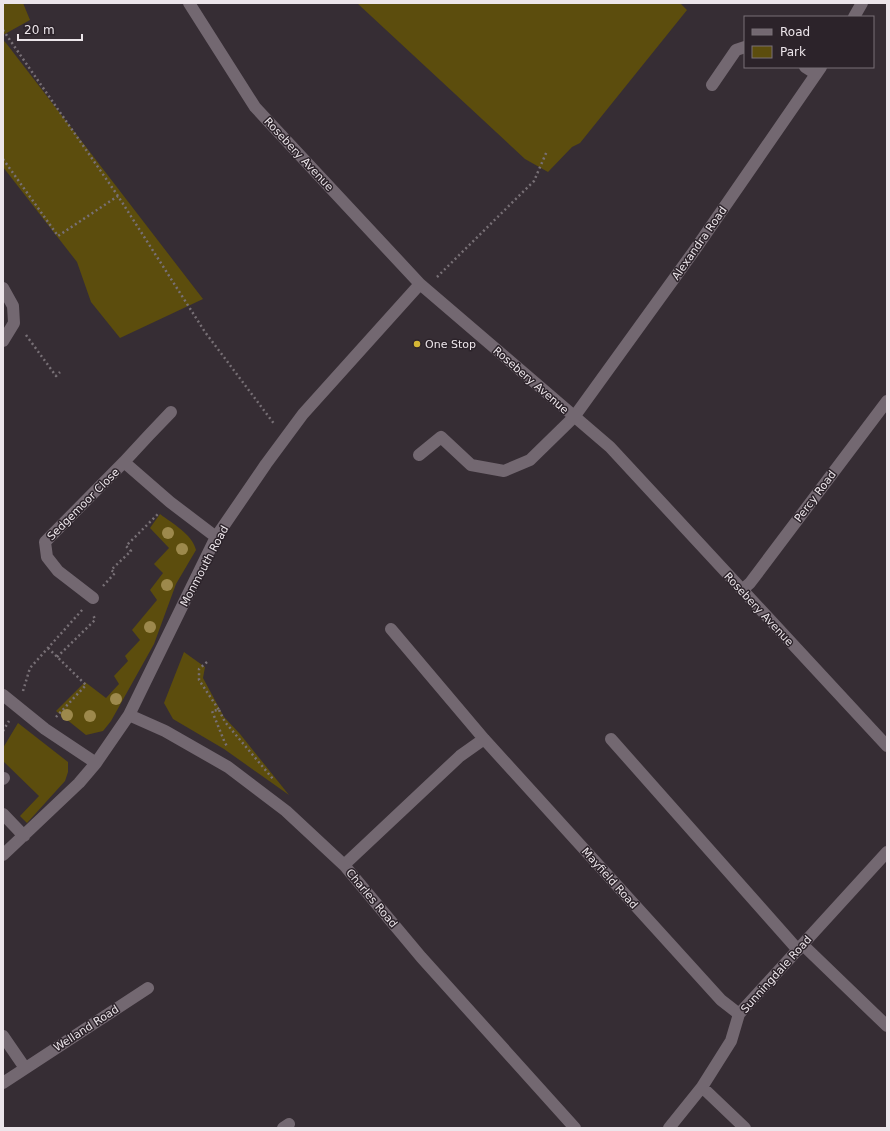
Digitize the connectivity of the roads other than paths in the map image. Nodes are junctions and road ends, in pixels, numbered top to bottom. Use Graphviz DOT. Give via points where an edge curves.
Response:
graph roads {
  1 [pos="189,3"];
  2 [pos="862,3"];
  3 [pos="855,16"];
  4 [pos="744,47"];
  5 [pos="818,70"];
  6 [pos="712,85"];
  7 [pos="423,286"];
  8 [pos="3,288"];
  9 [pos="3,341"];
  10 [pos="887,401"];
  11 [pos="171,412"];
  12 [pos="574,417"];
  13 [pos="419,455"];
  14 [pos="124,462"];
  15 [pos="216,537"];
  16 [pos="742,590"];
  17 [pos="92,603"];
  18 [pos="391,629"];
  19 [pos="3,696"];
  20 [pos="129,715"];
  21 [pos="484,739"];
  22 [pos="612,739"];
  23 [pos="887,746"];
  24 [pos="96,763"];
  25 [pos="3,814"];
  26 [pos="24,836"];
  27 [pos="887,852"];
  28 [pos="3,855"];
  29 [pos="344,865"];
  30 [pos="801,947"];
  31 [pos="148,988"];
  32 [pos="739,1014"];
  33 [pos="887,1026"];
  34 [pos="3,1036"];
  35 [pos="25,1068"];
  36 [pos="3,1083"];
  37 [pos="702,1087"];
  38 [pos="575,1128"];
  39 [pos="668,1128"];
  40 [pos="745,1128"];
  1 -- 7 [label="street, Rosebery Avenue" via="255,107"];
  2 -- 3 [label="street"];
  4 -- 6 [label="street" via="736,50"];
  5 -- 12 [label="street, Alexandra Road" via="694,251"];
  7 -- 12 [label="street, Rosebery Avenue"];
  7 -- 15 [label="street, Monmouth Road" via="302,414"];
  8 -- 9 [label="street" via="13,306 14,318 14,323"];
  10 -- 16 [label="street, Percy Road" via="750,583"];
  11 -- 14 [label="street, Sedgemoor Close"];
  12 -- 13 [label="street, Alexandra Road" via="530,460 504,471 471,466 441,438"];
  12 -- 16 [label="street, Rosebery Avenue" via="610,447"];
  14 -- 15 [label="street, Sedgemoor Close"];
  14 -- 17 [label="street, Sedgemoor Close" via="45,542 47,557"];
  15 -- 20 [label="street, Monmouth Road"];
  16 -- 23 [label="street, Rosebery Avenue"];
  18 -- 21 [label="street, Mayfield Road"];
  19 -- 24 [label="street" via="45,729"];
  20 -- 24 [label="street, Monmouth Road"];
  20 -- 29 [label="street, Charles Road" via="165,731 228,766 286,811"];
  21 -- 29 [label="street" via="460,756"];
  21 -- 32 [label="street, Mayfield Road" via="721,1000"];
  22 -- 30 [label="street"];
  24 -- 26 [label="street, Monmouth Road"];
  25 -- 26 [label="street"];
  26 -- 28 [label="street, Monmouth Road"];
  27 -- 30 [label="street, Sunningdale Road"];
  29 -- 38 [label="street, Charles Road" via="421,957"];
  30 -- 32 [label="street, Sunningdale Road"];
  30 -- 33 [label="street"];
  31 -- 35 [label="street, Welland Road"];
  32 -- 37 [label="street, Sunningdale Road" via="731,1041"];
  34 -- 35 [label="street"];
  35 -- 36 [label="street, Welland Road"];
  37 -- 39 [label="street, Sunningdale Road"];
  37 -- 40 [label="street"];
}
